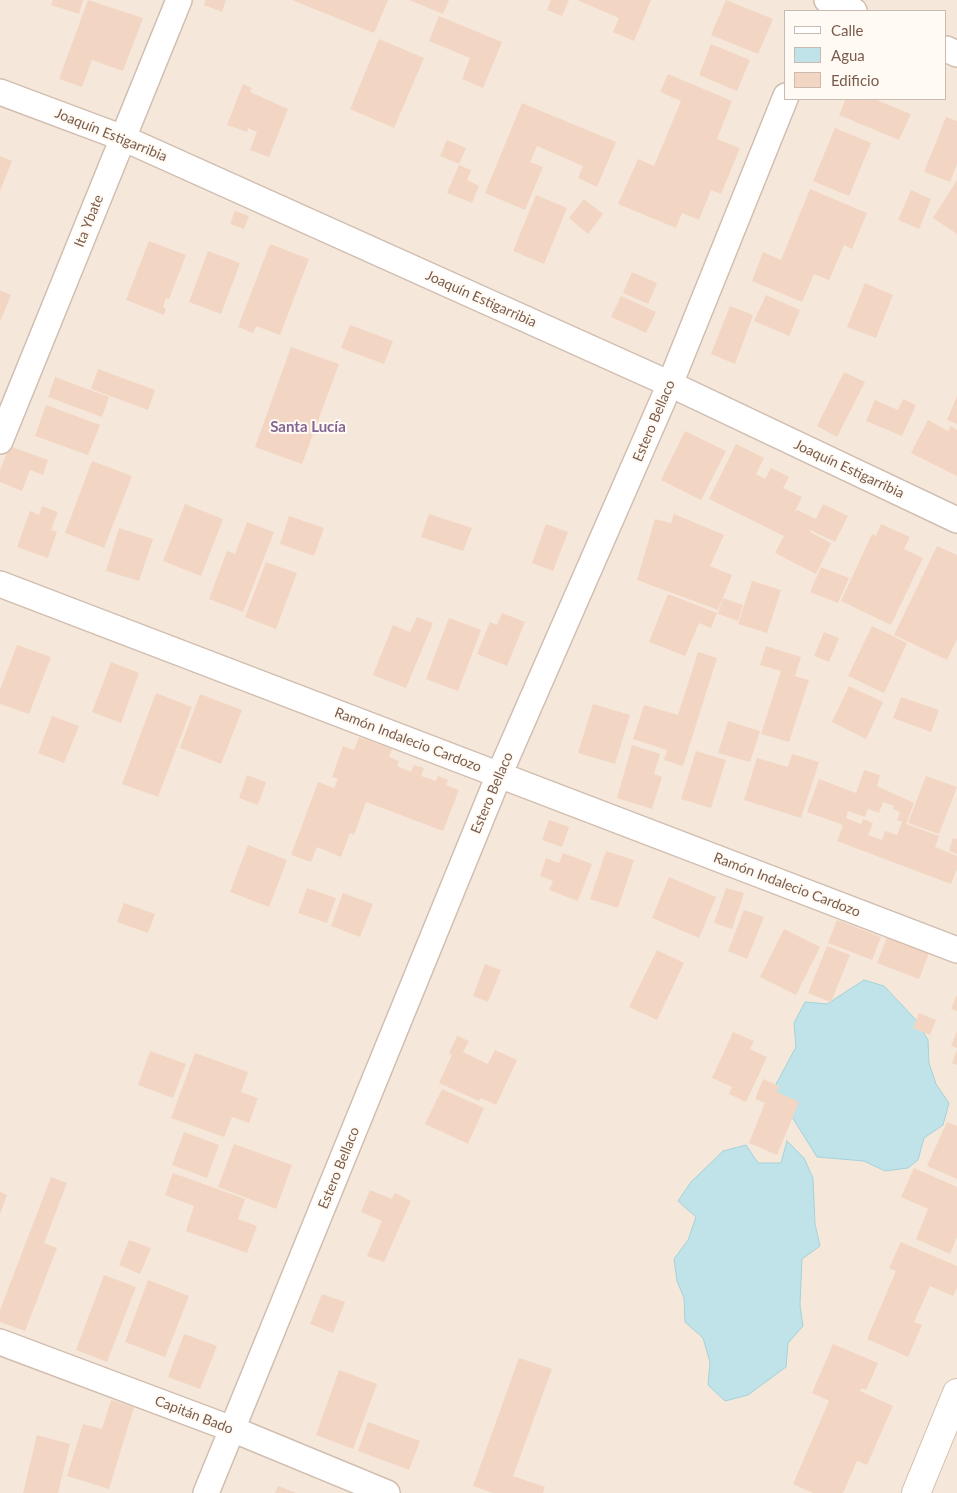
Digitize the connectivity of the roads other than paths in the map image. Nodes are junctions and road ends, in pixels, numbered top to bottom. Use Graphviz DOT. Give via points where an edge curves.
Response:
graph roads {
  1 [pos="178,0"];
  2 [pos="826,0"];
  3 [pos="851,10"];
  4 [pos="0,92"];
  5 [pos="784,100"];
  6 [pos="123,138"];
  7 [pos="670,384"];
  8 [pos="0,441"];
  9 [pos="957,520"];
  10 [pos="0,584"];
  11 [pos="499,775"];
  12 [pos="957,950"];
  13 [pos="0,1342"];
  14 [pos="957,1393"];
  15 [pos="232,1429"];
  16 [pos="206,1493"];
  17 [pos="387,1493"];
  18 [pos="916,1493"];
  1 -- 6 [label="street, Ita Ybate"];
  2 -- 3 [label="street"];
  4 -- 6 [label="street, Joaquín Estigarribia"];
  5 -- 7 [label="street, Estero Bellaco"];
  6 -- 7 [label="street, Joaquín Estigarribia"];
  6 -- 8 [label="street, Ita Ybate"];
  7 -- 9 [label="street, Joaquín Estigarribia"];
  7 -- 11 [label="street, Estero Bellaco"];
  10 -- 11 [label="street, Ramón Indalecio Cardozo"];
  11 -- 12 [label="street, Ramón Indalecio Cardozo"];
  11 -- 15 [label="street, Estero Bellaco"];
  13 -- 15 [label="street, Capitán Bado"];
  14 -- 18 [label="main road"];
  15 -- 16 [label="street, Estero Bellaco"];
  15 -- 17 [label="street, Capitán Bado"];
}
